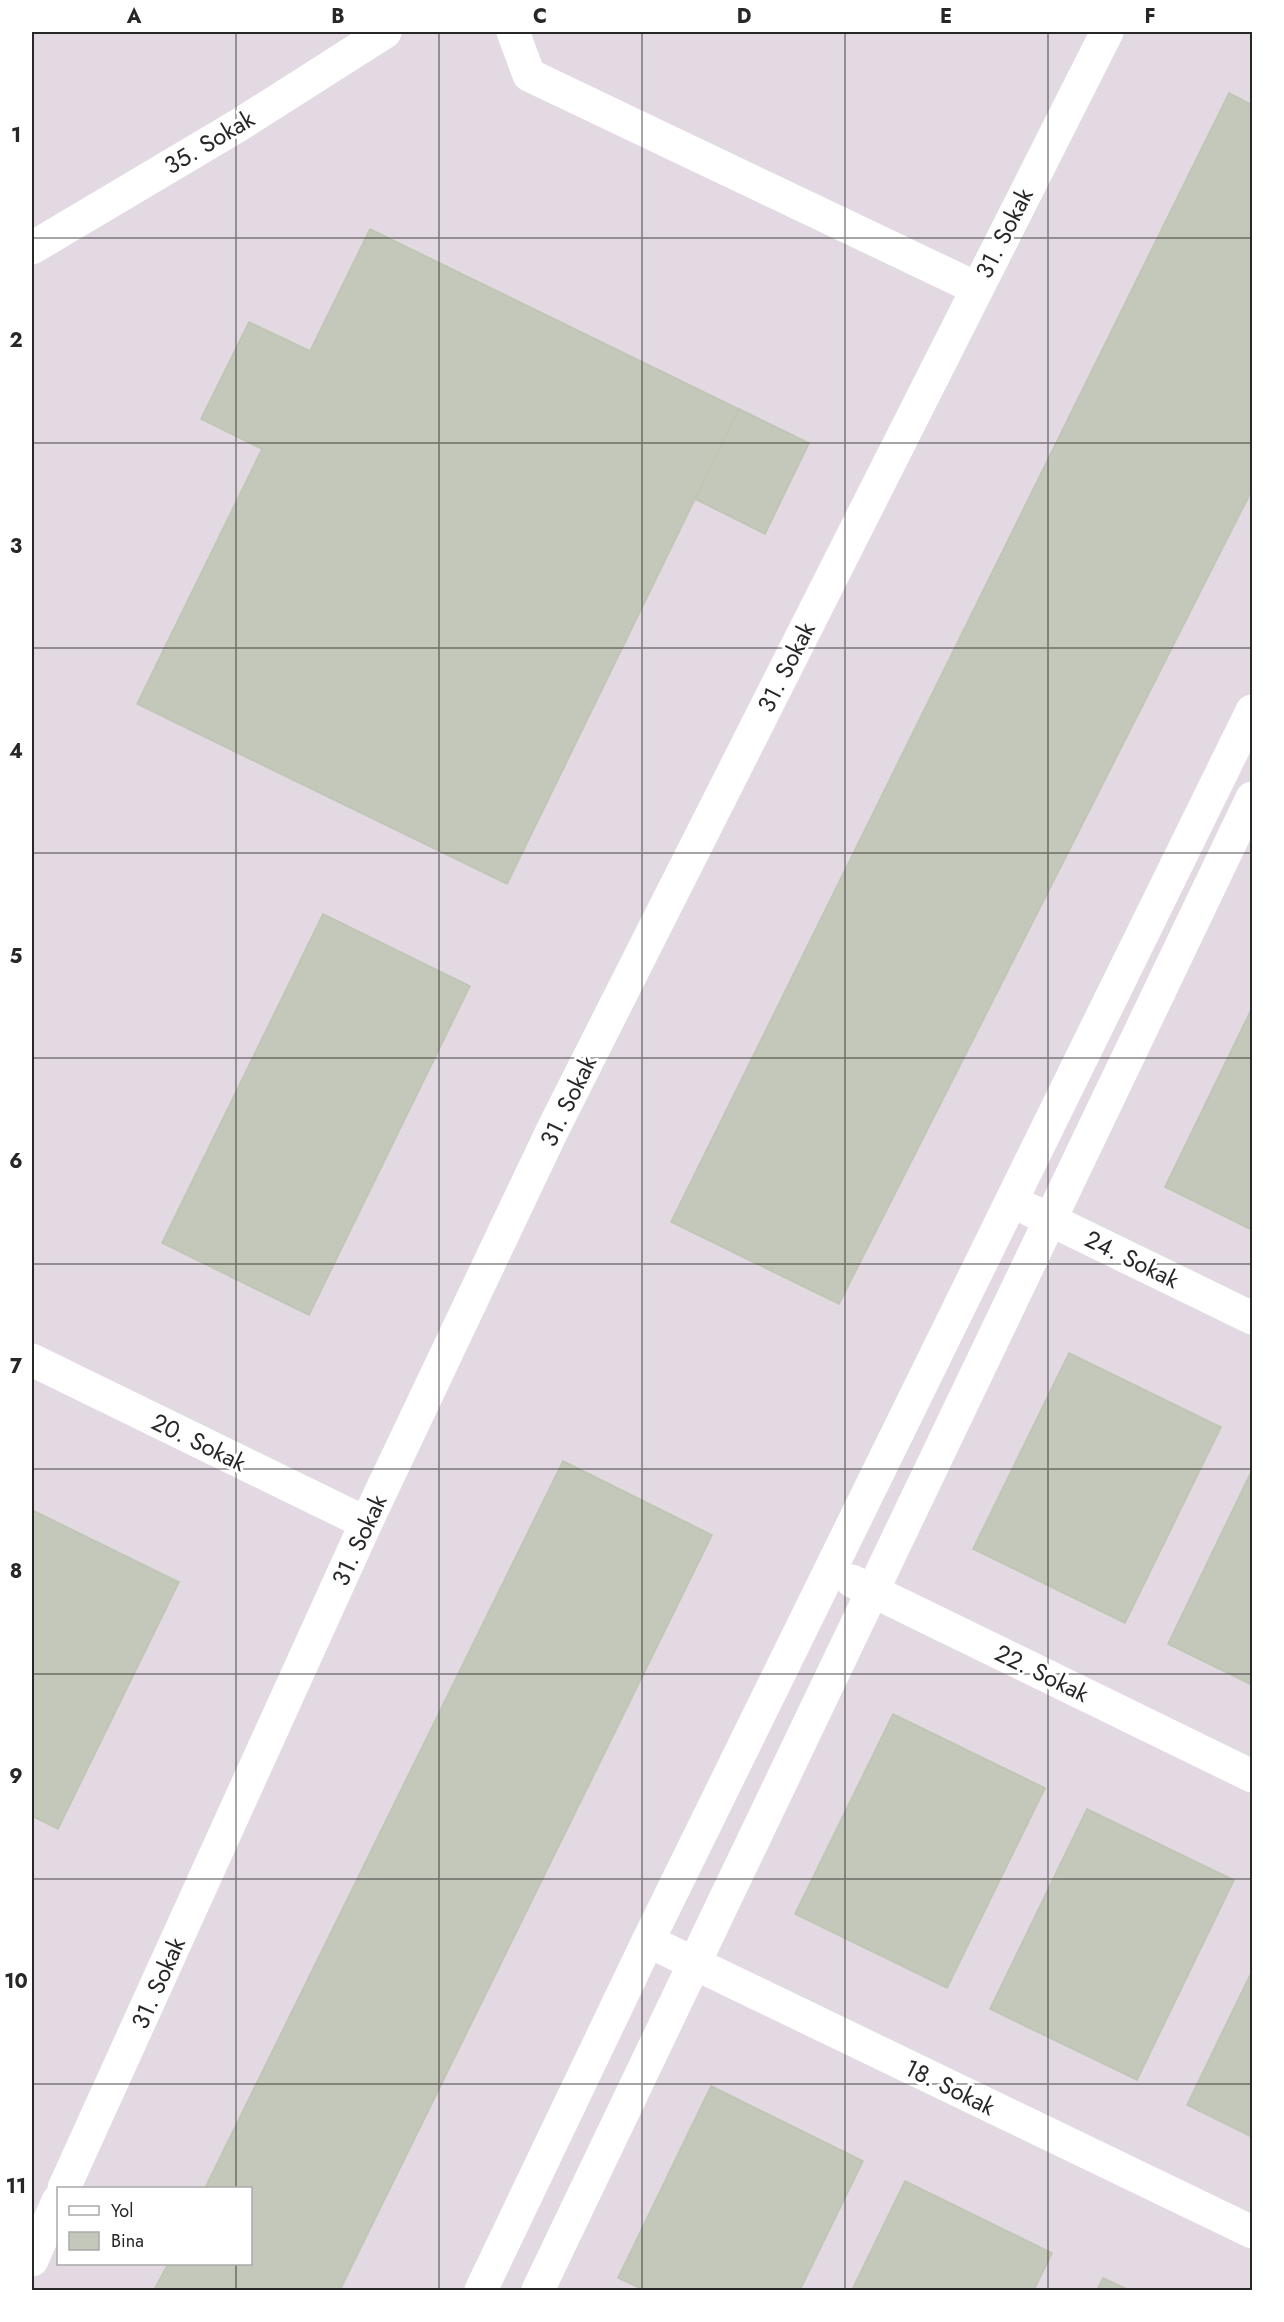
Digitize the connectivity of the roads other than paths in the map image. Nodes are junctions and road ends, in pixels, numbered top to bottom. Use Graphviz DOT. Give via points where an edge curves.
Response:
graph roads {
  1 [pos="385,32"];
  2 [pos="513,32"];
  3 [pos="1107,32"];
  4 [pos="32,248"];
  5 [pos="976,288"];
  6 [pos="1252,711"];
  7 [pos="1252,798"];
  8 [pos="1192,833"];
  9 [pos="1240,857"];
  10 [pos="1011,1200"];
  11 [pos="1051,1220"];
  12 [pos="1252,1318"];
  13 [pos="32,1360"];
  14 [pos="366,1523"];
  15 [pos="831,1571"];
  16 [pos="873,1591"];
  17 [pos="1252,1776"];
  18 [pos="648,1941"];
  19 [pos="694,1964"];
  20 [pos="64,2187"];
  21 [pos="57,2203"];
  22 [pos="1252,2232"];
  23 [pos="32,2260"];
  24 [pos="481,2290"];
  25 [pos="538,2290"];
  1 -- 4 [label="street, 35. Sokak" via="239,125"];
  2 -- 5 [label="street" via="529,75"];
  3 -- 5 [label="street, 31. Sokak"];
  5 -- 14 [label="street, 31. Sokak" via="558,1119"];
  6 -- 8 [label="street"];
  7 -- 9 [label="street"];
  8 -- 9 [label="street"];
  8 -- 10 [label="street"];
  9 -- 11 [label="street"];
  10 -- 11 [label="street, 24. Sokak"];
  10 -- 15 [label="street"];
  11 -- 12 [label="street, 24. Sokak"];
  11 -- 16 [label="street"];
  13 -- 14 [label="street, 20. Sokak"];
  14 -- 20 [label="street, 31. Sokak"];
  15 -- 16 [label="street, 22. Sokak"];
  15 -- 18 [label="street"];
  16 -- 17 [label="street, 22. Sokak"];
  16 -- 19 [label="street"];
  18 -- 19 [label="street, 18. Sokak"];
  18 -- 24 [label="street"];
  19 -- 22 [label="street, 18. Sokak"];
  19 -- 25 [label="street"];
  21 -- 23 [label="street"];
}
